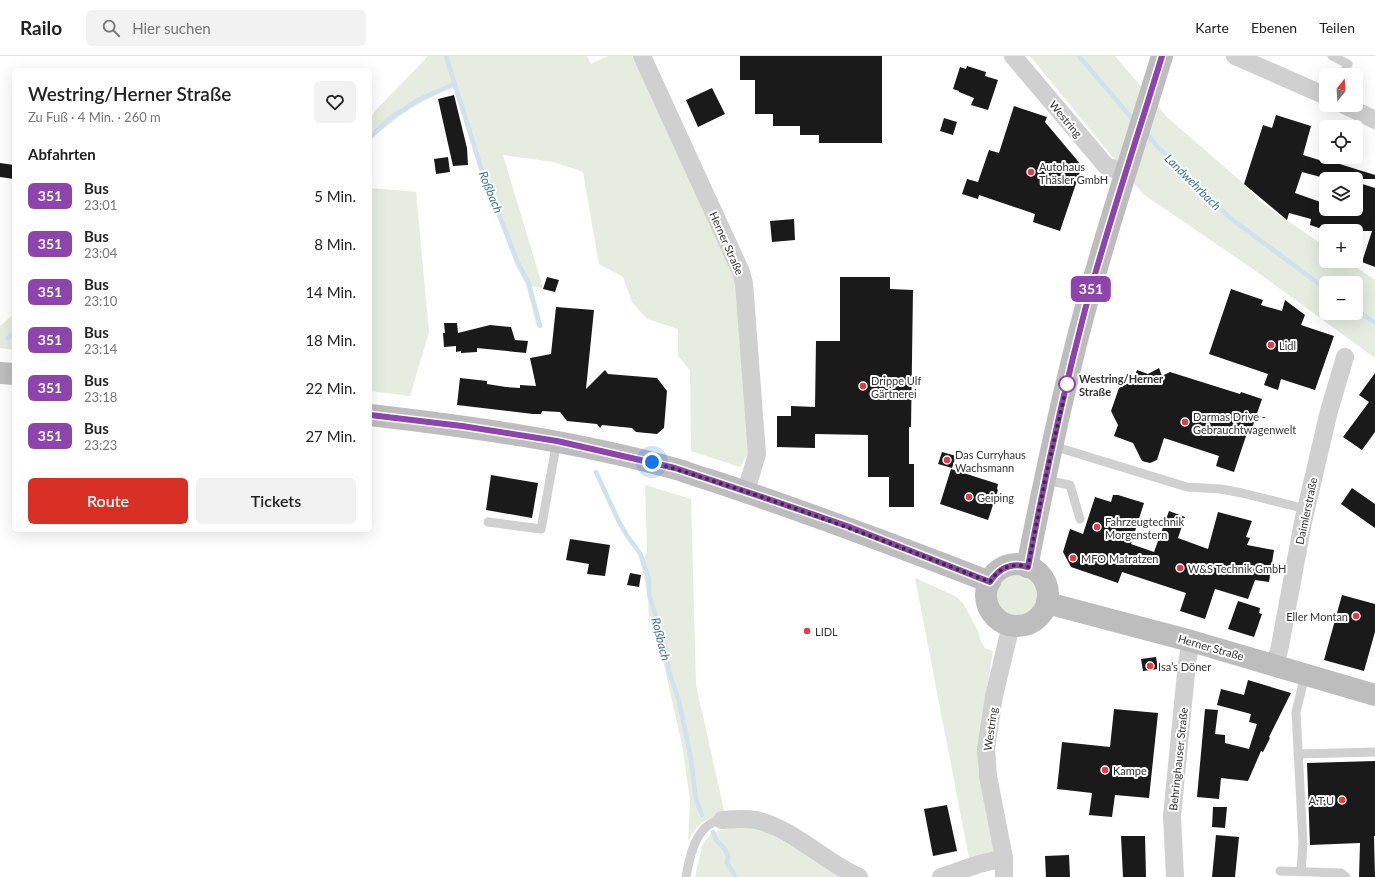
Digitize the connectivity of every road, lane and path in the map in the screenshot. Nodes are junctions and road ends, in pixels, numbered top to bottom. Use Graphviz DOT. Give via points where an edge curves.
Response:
graph roads {
  1 [pos="642,56"];
  2 [pos="1013,56"];
  3 [pos="1162,56"];
  4 [pos="1235,56"];
  5 [pos="1332,56"];
  6 [pos="1346,68"];
  7 [pos="1319,93"];
  8 [pos="1358,112"];
  9 [pos="1375,120"];
  10 [pos="1127,167"];
  11 [pos="1345,357"];
  12 [pos="0,373"];
  13 [pos="12,374"];
  14 [pos="372,415"];
  15 [pos="557,441"];
  16 [pos="1053,446"];
  17 [pos="1045,480"];
  18 [pos="746,491"];
  19 [pos="1306,509"];
  20 [pos="1080,519"];
  21 [pos="488,522"];
  22 [pos="1028,567"];
  23 [pos="990,582"];
  24 [pos="1047,603"];
  25 [pos="1011,625"];
  26 [pos="1191,641"];
  27 [pos="1275,666"];
  28 [pos="1305,675"];
  29 [pos="1375,695"];
  30 [pos="1375,752"];
  31 [pos="1298,754"];
  32 [pos="722,820"];
  33 [pos="1004,858"];
  34 [pos="1280,871"];
  35 [pos="1301,871"];
  36 [pos="686,877"];
  37 [pos="859,877"];
  38 [pos="941,877"];
  39 [pos="1004,877"];
  40 [pos="1175,877"];
  41 [pos="1346,877"];
  1 -- 18 [label="street, Herner Straße" via="744,283 757,454"];
  2 -- 10 [label="street, Westring" via="1106,166"];
  3 -- 10 [label="main road"];
  4 -- 7 [label="street"];
  5 -- 6 [label="lane" via="1348,64"];
  8 -- 9 [label="street"];
  10 -- 16 [label="main road" via="1085,310"];
  11 -- 19 [label="street, Daimlerstraße" via="1329,411"];
  12 -- 13 [label="main road"];
  14 -- 15 [label="main road"];
  15 -- 18 [label="main road" via="660,464"];
  15 -- 21 [label="lane" via="541,529"];
  16 -- 17 [label="main road"];
  16 -- 19 [label="lane" via="1187,487 1242,493"];
  17 -- 20 [label="lane" via="1070,485"];
  17 -- 22 [label="main road"];
  18 -- 23 [label="main road" via="847,526"];
  19 -- 27 [label="street, Daimlerstraße"];
  22 -- 23 [label="main road" via="1016,565 1002,568"];
  22 -- 24 [label="main road" via="1036,571 1046,583"];
  23 -- 25 [label="main road" via="986,595 989,608 996,618"];
  24 -- 25 [label="main road" via="1042,614 1035,620 1026,625"];
  24 -- 26 [label="main road, Herner Straße"];
  25 -- 33 [label="street, Westring" via="994,696 986,749 988,776"];
  26 -- 27 [label="main road, Herner Straße"];
  26 -- 40 [label="street, Behringhauser Straße" via="1172,816"];
  27 -- 28 [label="main road, Herner Straße"];
  28 -- 29 [label="main road, Herner Straße"];
  28 -- 31 [label="lane" via="1296,712"];
  30 -- 31 [label="lane"];
  31 -- 35 [label="lane" via="1303,843"];
  32 -- 36 [label="lane" via="702,830 695,844"];
  32 -- 37 [label="street" via="756,820 767,824"];
  33 -- 38 [label="street"];
  33 -- 39 [label="street, Westring"];
  34 -- 35 [label="lane"];
  35 -- 41 [label="lane" via="1341,873"];
}
